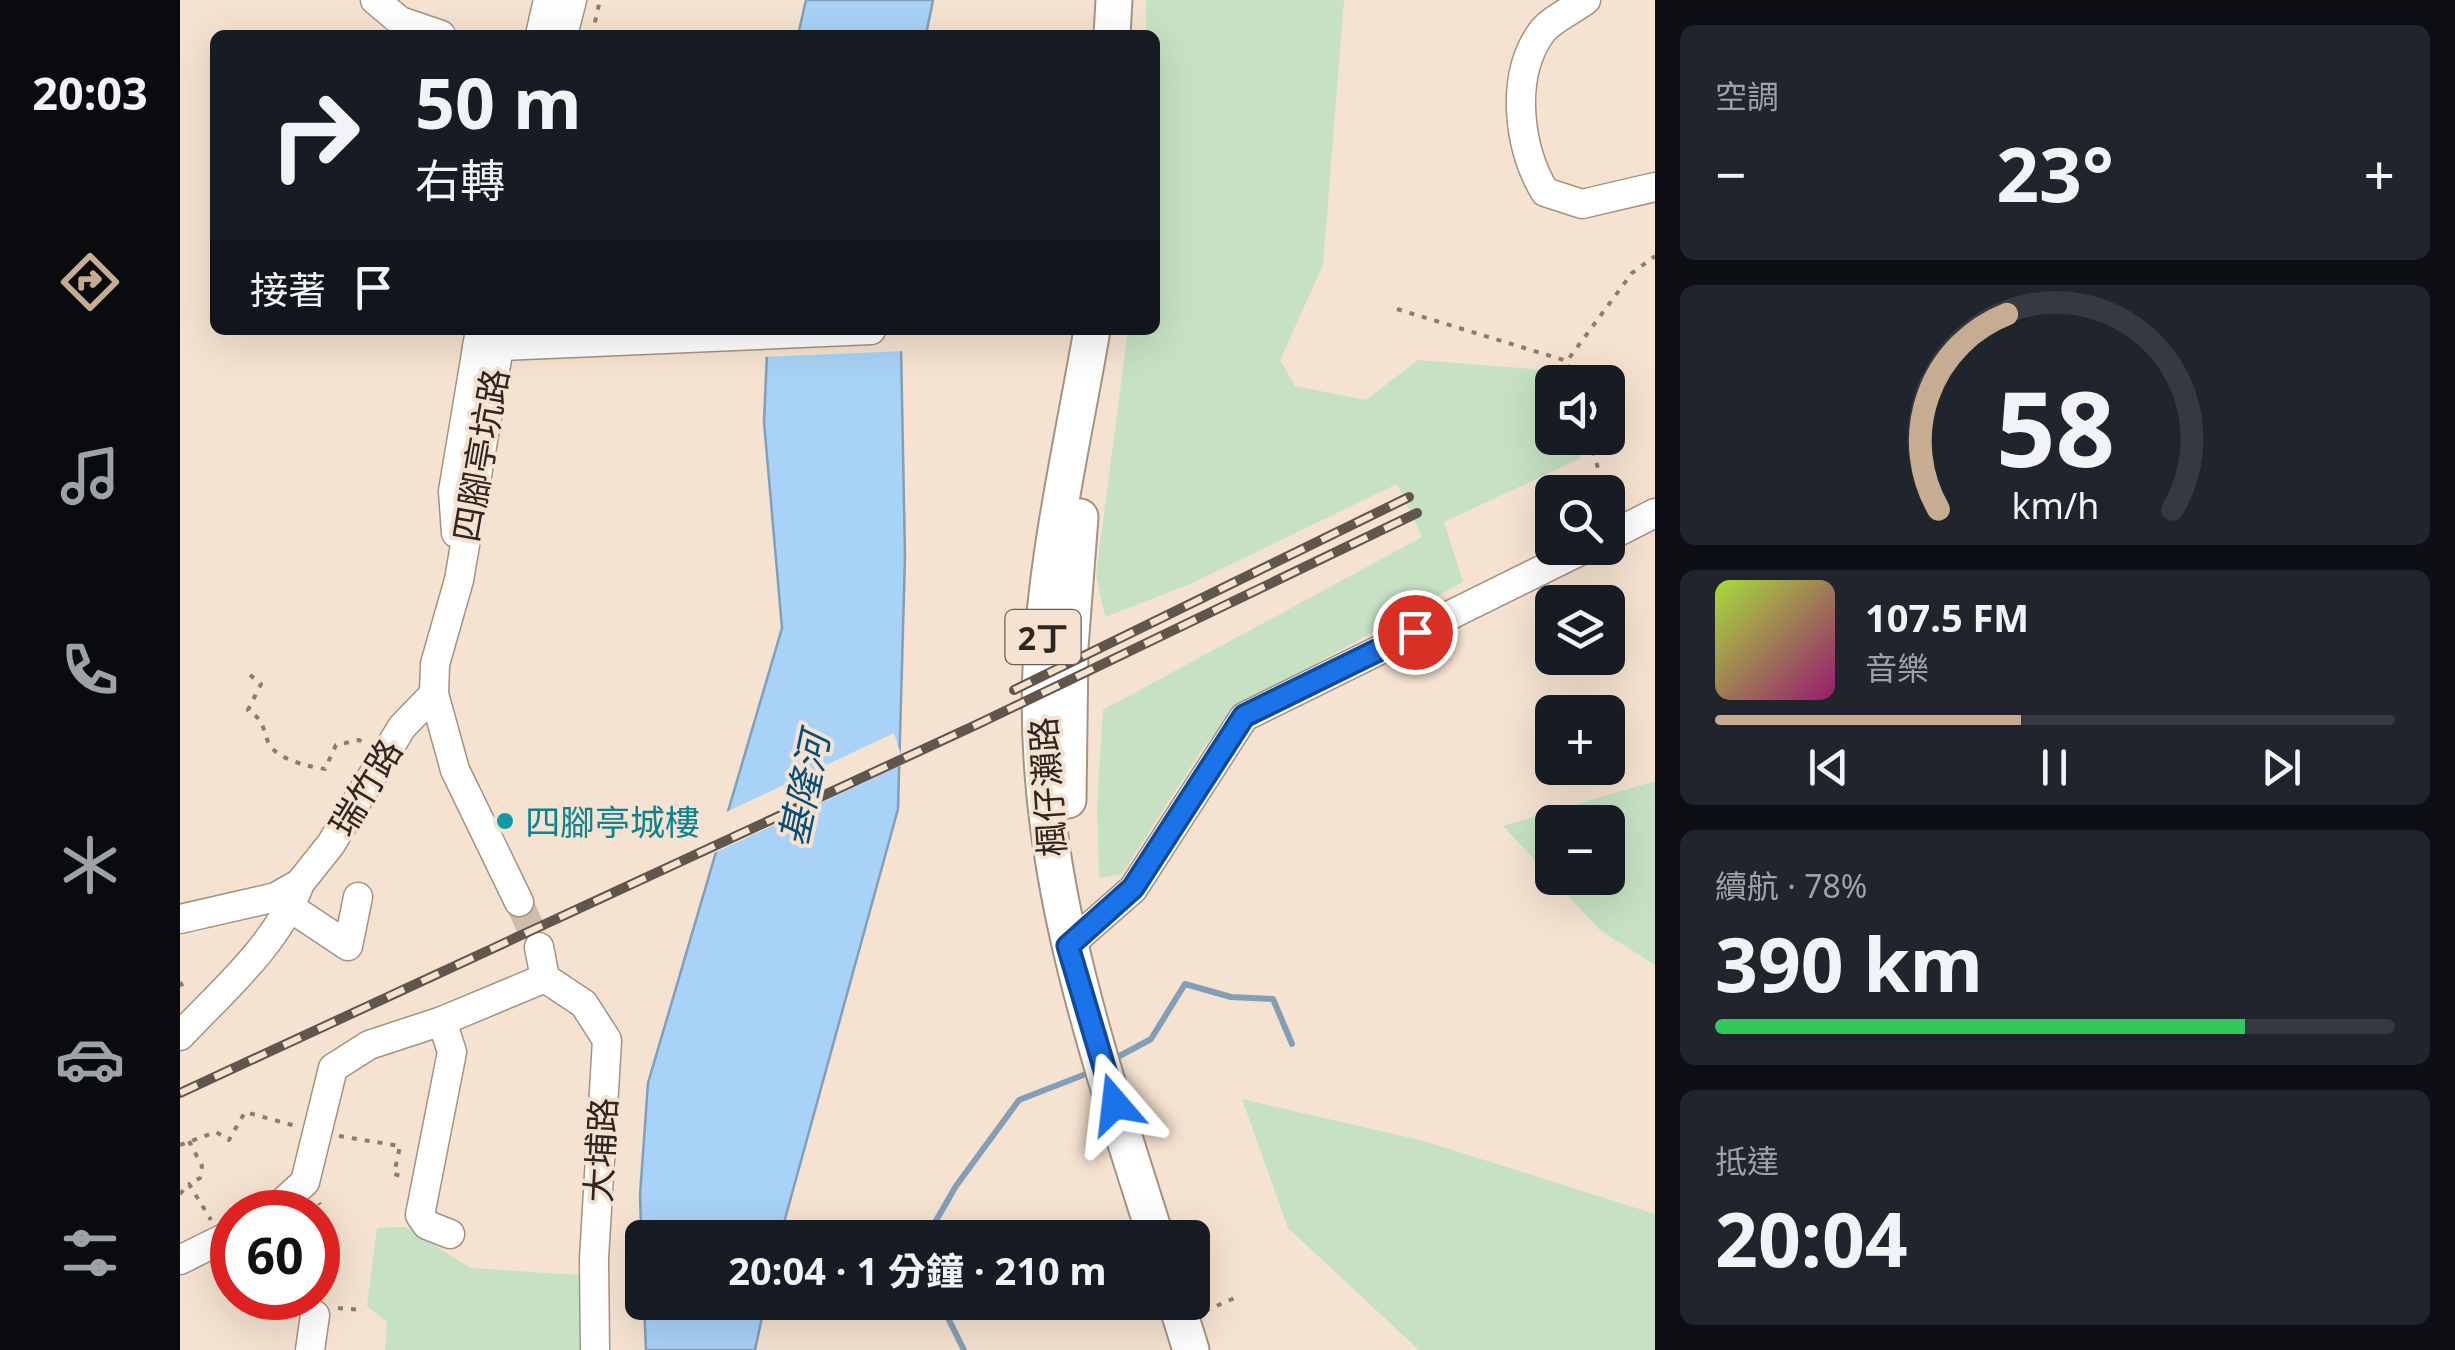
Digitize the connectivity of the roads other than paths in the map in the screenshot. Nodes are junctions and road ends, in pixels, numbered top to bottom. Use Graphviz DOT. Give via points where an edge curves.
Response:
graph roads {
  1 [pos="375,0"];
  2 [pos="548,0"];
  3 [pos="572,0"];
  4 [pos="1114,0"];
  5 [pos="1586,0"];
  6 [pos="426,30"];
  7 [pos="541,30"];
  8 [pos="564,30"];
  9 [pos="1112,30"];
  10 [pos="1655,187"];
  11 [pos="659,335"];
  12 [pos="1094,335"];
  13 [pos="489,339"];
  14 [pos="1655,514"];
  15 [pos="1625,529"];
  16 [pos="1551,565"];
  17 [pos="434,694"];
  18 [pos="296,896"];
  19 [pos="358,897"];
  20 [pos="519,902"];
  21 [pos="180,919"];
  22 [pos="1068,946"];
  23 [pos="538,947"];
  24 [pos="545,978"];
  25 [pos="442,1021"];
  26 [pos="180,1036"];
  27 [pos="296,1190"];
  28 [pos="1151,1220"];
  29 [pos="450,1234"];
  30 [pos="210,1245"];
  31 [pos="180,1260"];
  32 [pos="321,1320"];
  33 [pos="310,1350"];
  34 [pos="594,1350"];
  1 -- 6 [label="street" via="400,21"];
  2 -- 7 [label="street"];
  3 -- 8 [label="street"];
  4 -- 9 [label="main road"];
  5 -- 10 [label="street" via="1542,32 1524,76 1528,165 1545,192 1582,204"];
  11 -- 13 [label="street"];
  12 -- 22 [label="main road, 楓仔瀨路 / 2丁" via="1070,647"];
  13 -- 17 [label="street, 四腳亭坑路" via="459,580"];
  14 -- 15 [label="street"];
  16 -- 22 [label="street" via="1244,716 1133,888"];
  17 -- 18 [label="street, 瑞竹路" via="402,727"];
  17 -- 20 [label="street" via="455,770"];
  18 -- 19 [label="street" via="348,946"];
  18 -- 21 [label="street"];
  18 -- 26 [label="street, 瑞竹路" via="262,947"];
  22 -- 28 [label="main road, 楓仔瀨路 / 2丁"];
  23 -- 24 [label="street"];
  24 -- 25 [label="street"];
  24 -- 34 [label="street, 大埔路" via="584,1004 607,1040"];
  25 -- 27 [label="street" via="370,1045 333,1068 305,1182"];
  25 -- 29 [label="street" via="452,1052 420,1216"];
  30 -- 31 [label="street"];
  32 -- 33 [label="street"];
}
